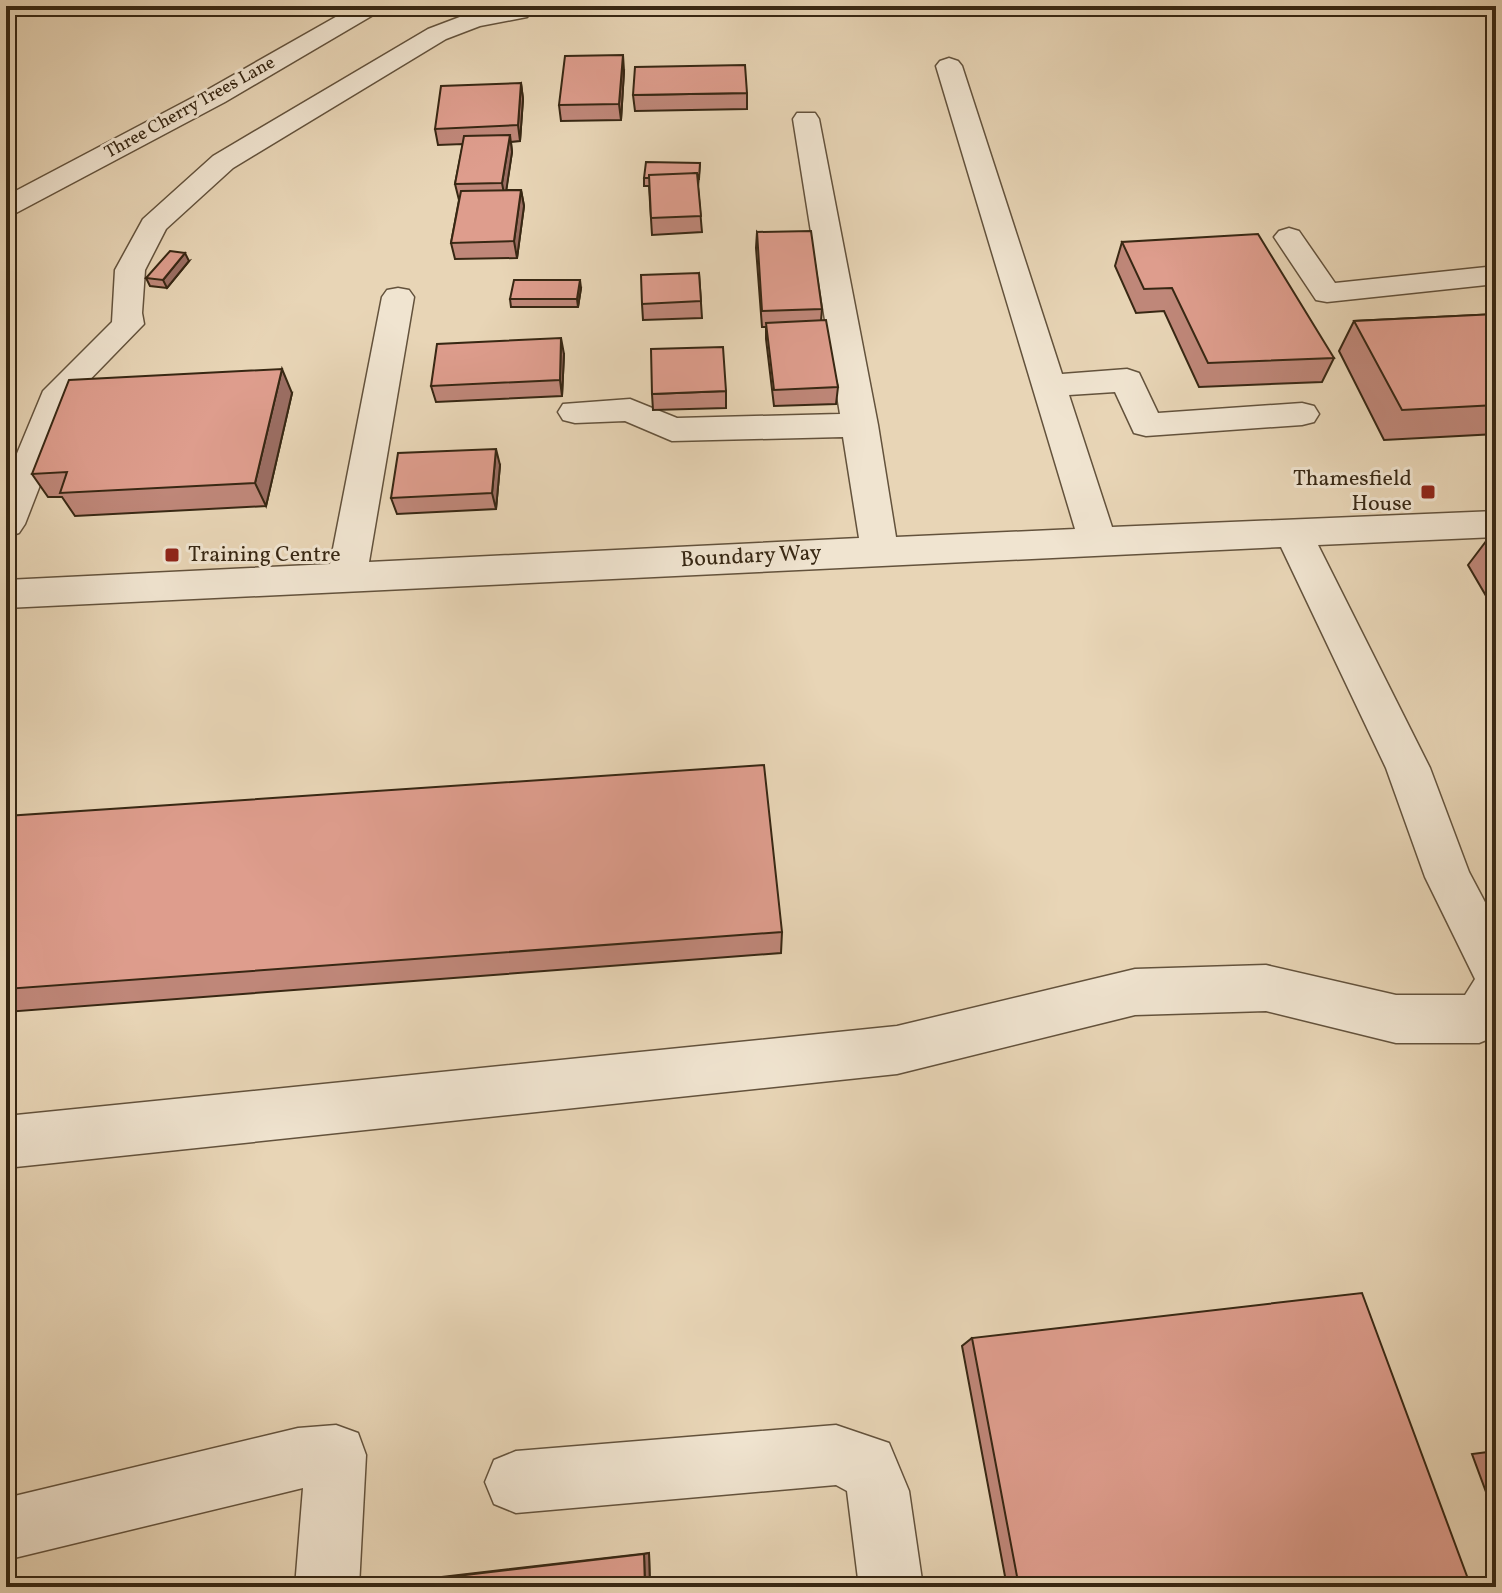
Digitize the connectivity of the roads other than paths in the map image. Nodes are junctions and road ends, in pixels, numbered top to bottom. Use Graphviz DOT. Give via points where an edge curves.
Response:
graph roads {
  1 [pos="372,6"];
  2 [pos="519,12"];
  3 [pos="949,66"];
  4 [pos="806,119"];
  5 [pos="6,207"];
  6 [pos="1289,237"];
  7 [pos="1496,275"];
  8 [pos="398,297"];
  9 [pos="1049,386"];
  10 [pos="575,412"];
  11 [pos="1302,414"];
  12 [pos="861,425"];
  13 [pos="6,524"];
  14 [pos="1496,524"];
  15 [pos="1293,533"];
  16 [pos="1098,542"];
  17 [pos="880,550"];
  18 [pos="347,577"];
  19 [pos="6,594"];
  20 [pos="1496,972"];
  21 [pos="1496,988"];
  22 [pos="6,1142"];
  23 [pos="516,1482"];
  24 [pos="6,1529"];
  25 [pos="327,1587"];
  26 [pos="891,1587"];
  1 -- 5 [label="street, Three Cherry Trees Lane"];
  2 -- 13 [label="street" via="437,34 223,162 153,225 130,270 128,324 60,391"];
  3 -- 9 [label="street"];
  4 -- 12 [label="street"];
  6 -- 7 [label="street" via="1327,293"];
  8 -- 18 [label="street"];
  9 -- 11 [label="street" via="1127,380 1146,425"];
  9 -- 16 [label="street"];
  10 -- 12 [label="street" via="630,410 672,430"];
  12 -- 17 [label="street"];
  14 -- 15 [label="street, Boundary Way"];
  15 -- 16 [label="street, Boundary Way"];
  15 -- 20 [label="street" via="1408,768 1448,877"];
  16 -- 17 [label="street, Boundary Way"];
  17 -- 18 [label="street, Boundary Way"];
  18 -- 19 [label="street, Boundary Way"];
  21 -- 22 [label="street" via="1479,1019 1396,1019 1266,988 1135,992 897,1050"];
  23 -- 26 [label="street" via="836,1455 867,1465 878,1491"];
  24 -- 25 [label="street" via="298,1458 336,1455"];
}
